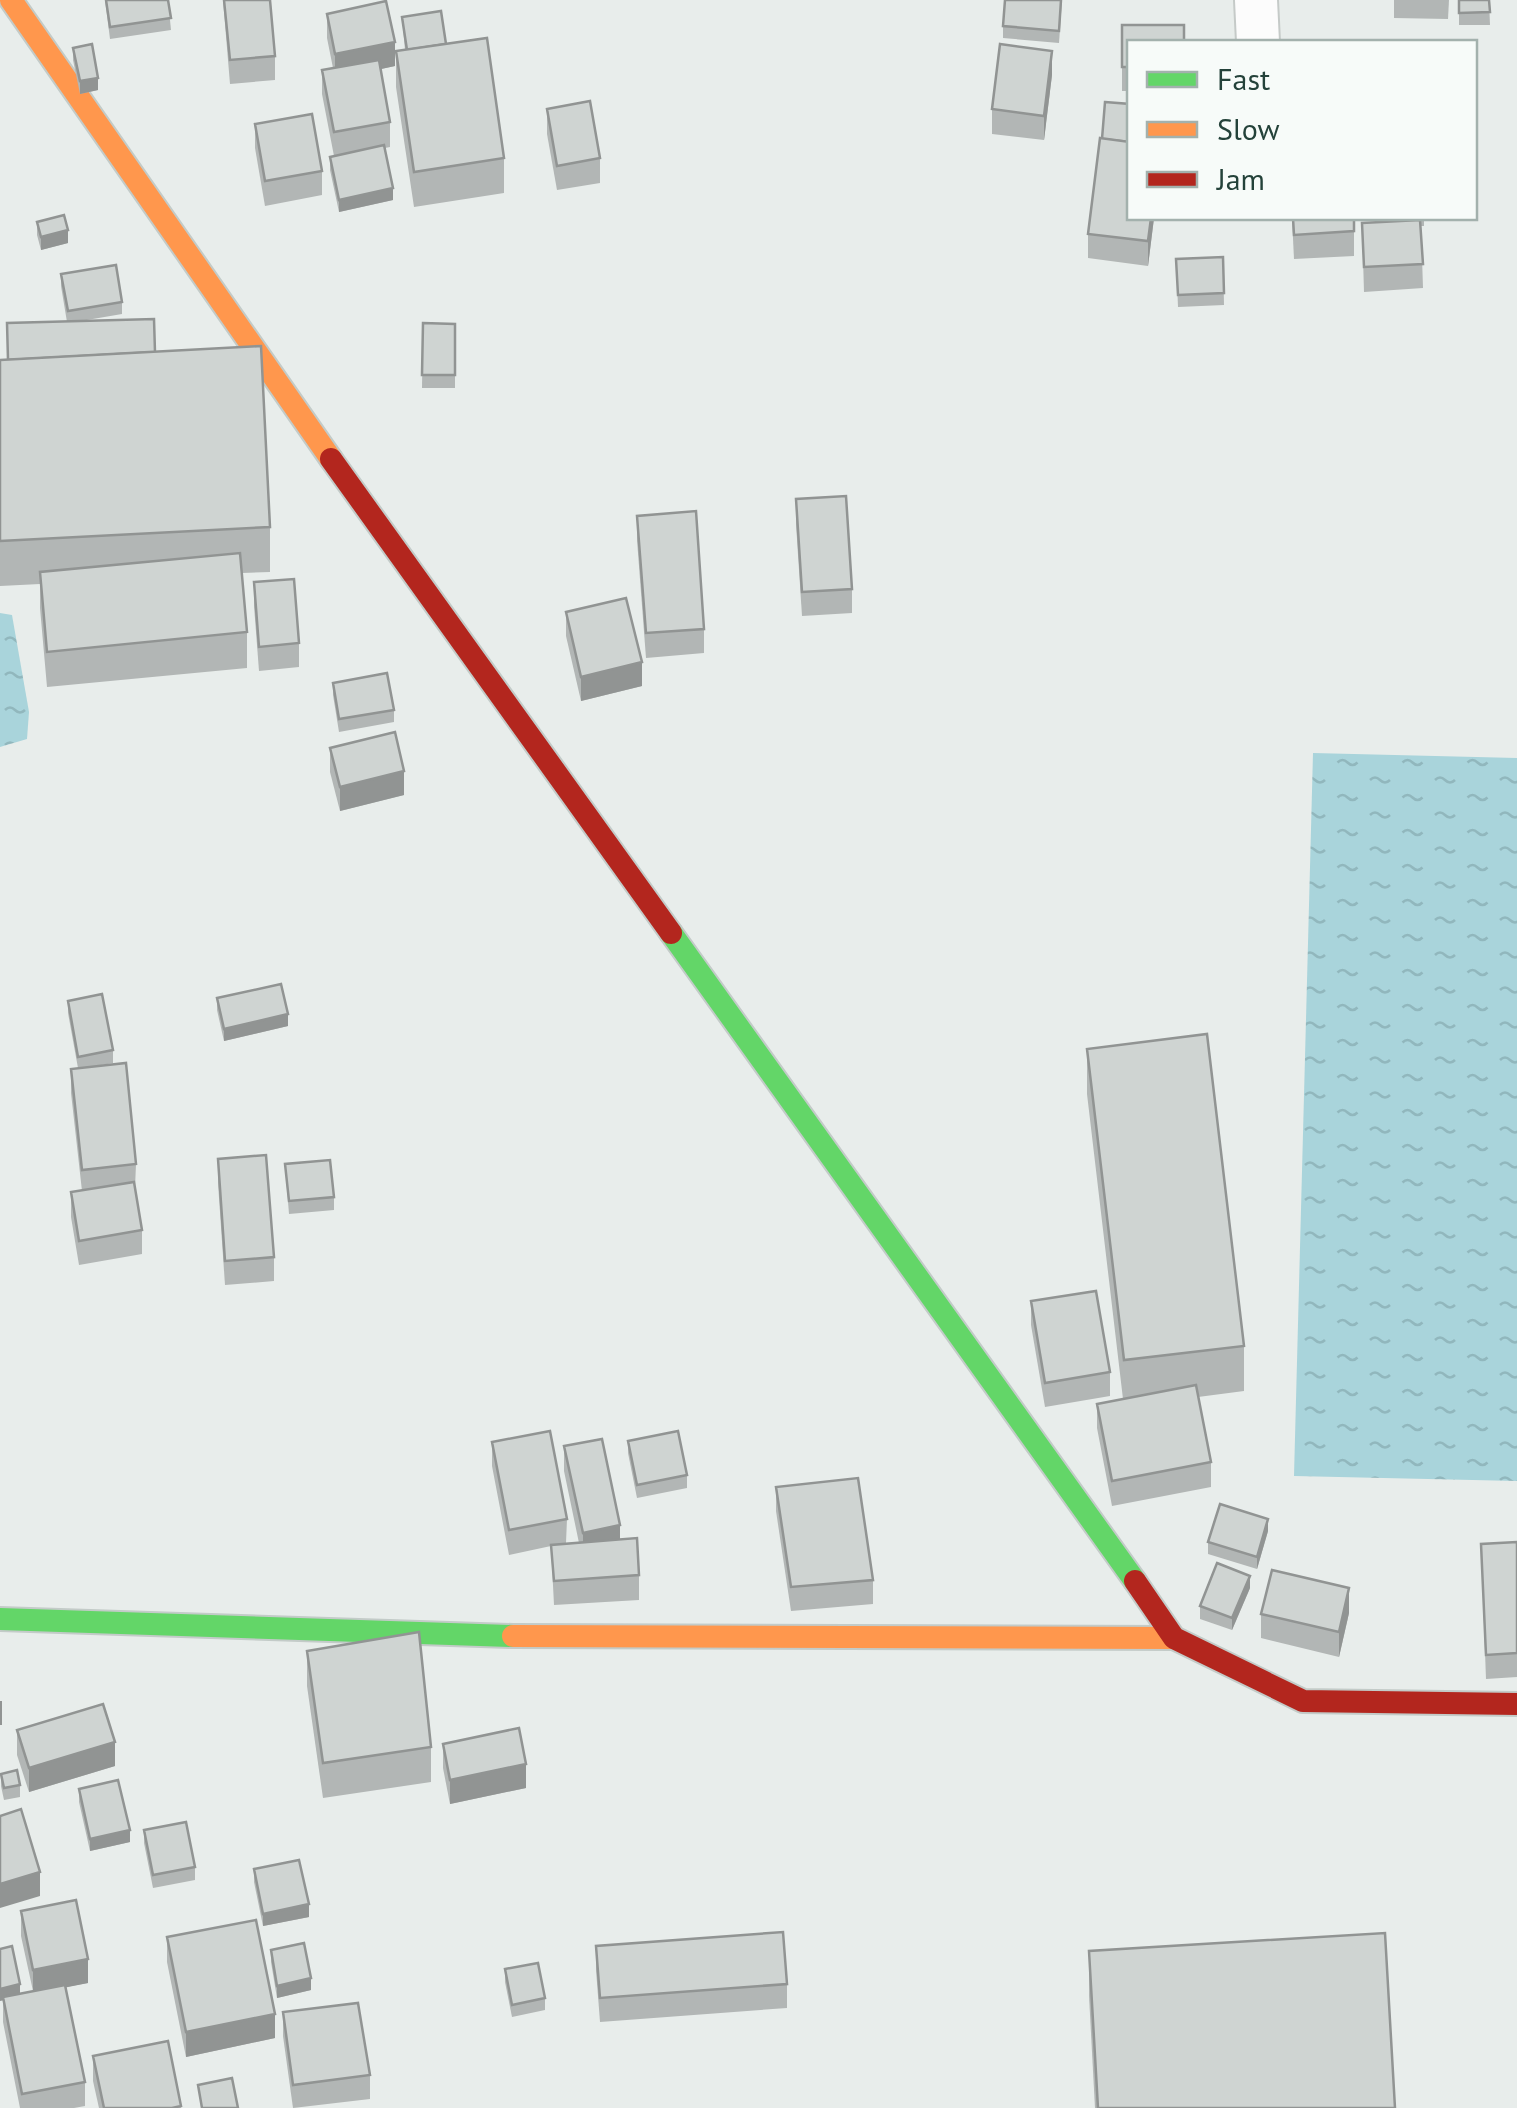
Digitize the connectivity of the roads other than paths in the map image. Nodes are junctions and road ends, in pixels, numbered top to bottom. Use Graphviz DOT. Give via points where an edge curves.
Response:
graph roads {
  1 [pos="11,0"];
  2 [pos="1256,0"];
  3 [pos="1258,40"];
  4 [pos="0,1618"];
  5 [pos="1174,1638"];
  6 [pos="1517,1704"];
  1 -- 5 [label="main road" via="394,551"];
  2 -- 3 [label="street"];
  4 -- 5 [label="main road" via="592,1638"];
  5 -- 6 [label="main road" via="1302,1701"];
}
